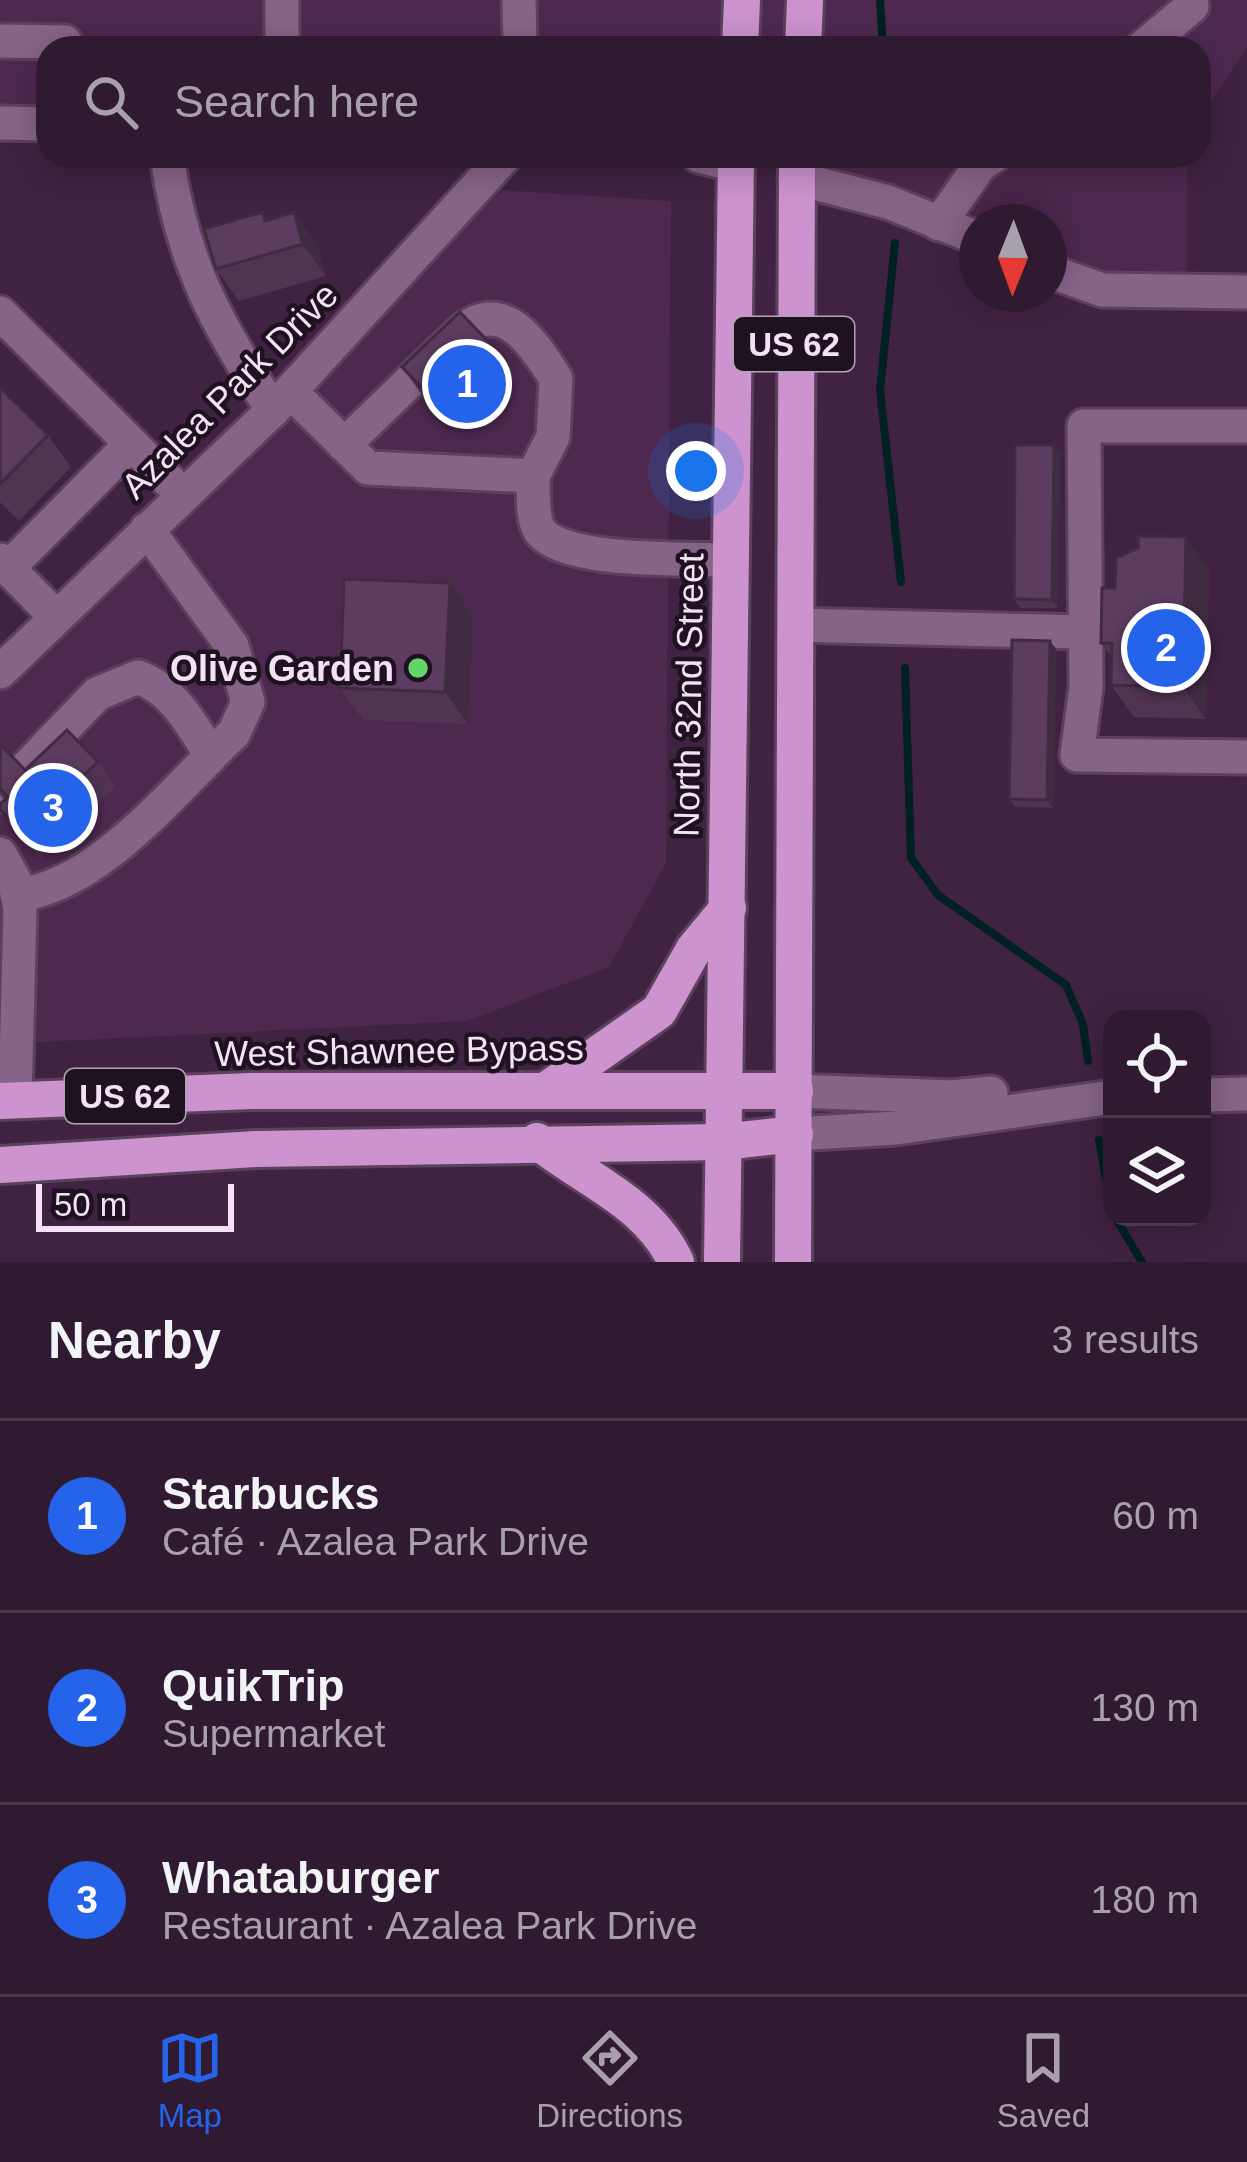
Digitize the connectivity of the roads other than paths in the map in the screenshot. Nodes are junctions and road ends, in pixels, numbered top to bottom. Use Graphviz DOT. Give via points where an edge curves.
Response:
graph roads {
  1 [pos="282,0"];
  2 [pos="518,0"];
  3 [pos="742,0"];
  4 [pos="805,0"];
  5 [pos="1192,6"];
  6 [pos="282,36"];
  7 [pos="520,36"];
  8 [pos="740,36"];
  9 [pos="803,36"];
  10 [pos="1156,36"];
  11 [pos="0,40"];
  12 [pos="36,41"];
  13 [pos="0,122"];
  14 [pos="36,124"];
  15 [pos="168,168"];
  16 [pos="494,168"];
  17 [pos="736,168"];
  18 [pos="796,168"];
  19 [pos="799,168"];
  20 [pos="978,168"];
  21 [pos="939,224"];
  22 [pos="959,231"];
  23 [pos="1067,277"];
  24 [pos="1247,292"];
  25 [pos="0,313"];
  26 [pos="281,401"];
  27 [pos="1247,426"];
  28 [pos="131,444"];
  29 [pos="344,445"];
  30 [pos="533,476"];
  31 [pos="183,495"];
  32 [pos="147,529"];
  33 [pos="732,560"];
  34 [pos="4,564"];
  35 [pos="56,617"];
  36 [pos="795,626"];
  37 [pos="1084,632"];
  38 [pos="4,658"];
  39 [pos="211,755"];
  40 [pos="1247,758"];
  41 [pos="0,794"];
  42 [pos="0,854"];
  43 [pos="17,895"];
  44 [pos="728,908"];
  45 [pos="548,1089"];
  46 [pos="795,1091"];
  47 [pos="727,1092"];
  48 [pos="1211,1094"];
  49 [pos="1247,1094"];
  50 [pos="1103,1095"];
  51 [pos="1103,1097"];
  52 [pos="8,1100"];
  53 [pos="795,1134"];
  54 [pos="537,1141"];
  55 [pos="723,1142"];
  56 [pos="0,1165"];
  57 [pos="676,1262"];
  58 [pos="722,1262"];
  59 [pos="793,1262"];
  1 -- 6 [label="street"];
  2 -- 7 [label="street"];
  3 -- 8 [label="highway"];
  4 -- 9 [label="highway"];
  5 -- 10 [label="street"];
  11 -- 12 [label="street"];
  13 -- 14 [label="street"];
  15 -- 26 [label="street" via="194,278"];
  16 -- 26 [label="street, Azalea Park Drive"];
  17 -- 33 [label="highway, North 32nd Street / US 62"];
  18 -- 36 [label="highway, US 62"];
  19 -- 21 [label="street"];
  20 -- 21 [label="street"];
  21 -- 22 [label="street"];
  23 -- 24 [label="street" via="1102,290"];
  25 -- 28 [label="street"];
  26 -- 29 [label="street"];
  26 -- 31 [label="street, Azalea Park Drive"];
  27 -- 37 [label="street" via="1084,426"];
  28 -- 31 [label="street"];
  28 -- 34 [label="street"];
  29 -- 30 [label="street" via="368,468"];
  29 -- 30 [label="street" via="476,319 493,316 510,322 556,379 553,437"];
  30 -- 33 [label="street" via="537,526 551,543"];
  31 -- 32 [label="street, Azalea Park Drive"];
  32 -- 35 [label="street, Azalea Park Drive"];
  32 -- 39 [label="street" via="197,592 244,676 248,702 234,733"];
  33 -- 44 [label="highway, North 32nd Street / US 62"];
  34 -- 35 [label="street"];
  35 -- 38 [label="street, Azalea Park Drive"];
  36 -- 37 [label="street"];
  36 -- 46 [label="highway, US 62"];
  37 -- 40 [label="street" via="1077,754"];
  39 -- 41 [label="street" via="179,705 138,677 97,694"];
  39 -- 43 [label="street" via="86,872 50,892"];
  42 -- 43 [label="street"];
  43 -- 52 [label="street"];
  44 -- 45 [label="highway" via="659,1011"];
  44 -- 47 [label="highway, North 32nd Street / US 62"];
  45 -- 47 [label="highway, West Shawnee Bypass"];
  45 -- 52 [label="highway, West Shawnee Bypass / US 62"];
  46 -- 47 [label="highway, West Shawnee Bypass"];
  46 -- 50 [label="street" via="952,1097 1052,1088"];
  46 -- 53 [label="highway, US 62"];
  47 -- 55 [label="highway, North 32nd Street"];
  48 -- 49 [label="street"];
  51 -- 53 [label="street"];
  53 -- 55 [label="highway, US 62"];
  53 -- 59 [label="highway"];
  54 -- 55 [label="highway, US 62"];
  54 -- 56 [label="highway, US 62"];
  54 -- 57 [label="highway" via="641,1211"];
  55 -- 58 [label="highway, North 32nd Street"];
}
